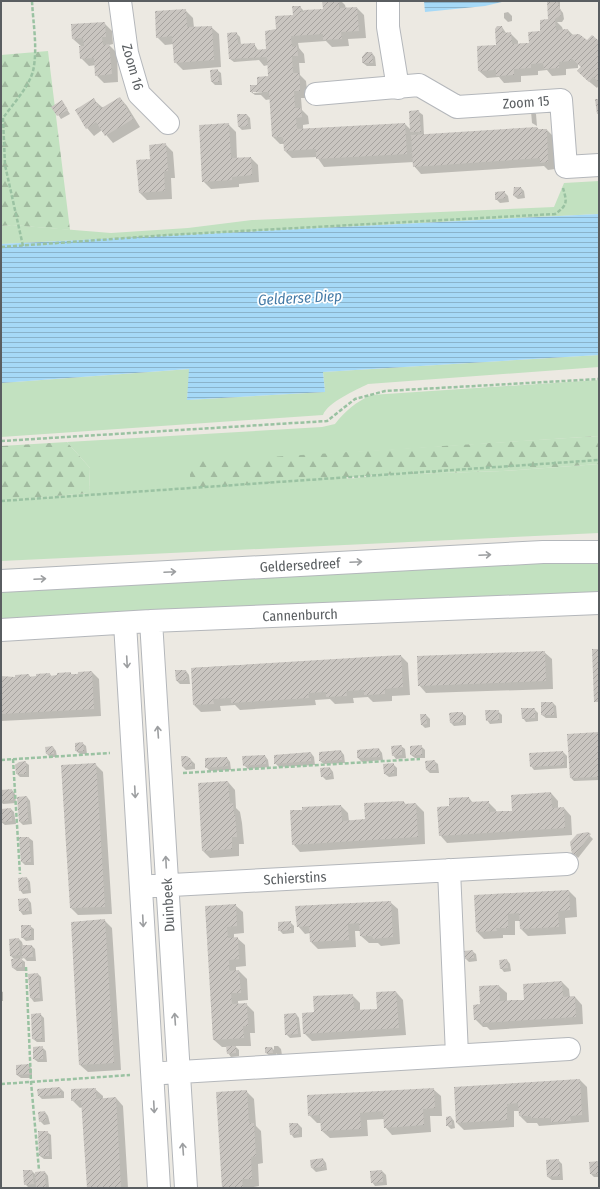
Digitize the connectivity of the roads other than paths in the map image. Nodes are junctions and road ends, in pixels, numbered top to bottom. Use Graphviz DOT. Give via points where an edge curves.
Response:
graph roads {
  1 [pos="120,1"];
  2 [pos="388,1"];
  3 [pos="398,88"];
  4 [pos="316,94"];
  5 [pos="168,124"];
  6 [pos="599,165"];
  7 [pos="599,537"];
  8 [pos="599,552"];
  9 [pos="1,566"];
  10 [pos="1,581"];
  11 [pos="599,603"];
  12 [pos="151,621"];
  13 [pos="125,623"];
  14 [pos="1,630"];
  15 [pos="567,864"];
  16 [pos="448,870"];
  17 [pos="167,885"];
  18 [pos="141,887"];
  19 [pos="569,1049"];
  20 [pos="457,1055"];
  21 [pos="179,1072"];
  22 [pos="152,1073"];
  23 [pos="159,1188"];
  24 [pos="186,1188"];
  1 -- 5 [label="street, Zoom 16" via="127,53 139,94"];
  2 -- 3 [label="street" via="388,27"];
  3 -- 4 [label="street, Zoom 15"];
  3 -- 6 [label="street, Zoom 15" via="419,85 457,107 561,100 566,167"];
  7 -- 9 [label="street, Geldersedreef"];
  10 -- 8 [label="street, Geldersedreef, one-way" via="543,552"];
  11 -- 12 [label="street, Cannenburch"];
  12 -- 13 [label="street, Cannenburch"];
  17 -- 12 [label="street, Duinbeek, one-way"];
  13 -- 14 [label="street, Cannenburch"];
  13 -- 18 [label="street, Duinbeek, one-way"];
  15 -- 16 [label="street, Schierstins"];
  16 -- 17 [label="street, Schierstins"];
  16 -- 20 [label="street"];
  17 -- 18 [label="street, Schierstins"];
  21 -- 17 [label="street, Duinbeek, one-way"];
  18 -- 22 [label="street, Duinbeek, one-way"];
  19 -- 20 [label="street"];
  20 -- 21 [label="street"];
  21 -- 22 [label="street"];
  24 -- 21 [label="street, Duinbeek, one-way"];
  22 -- 23 [label="street, Duinbeek, one-way"];
}
